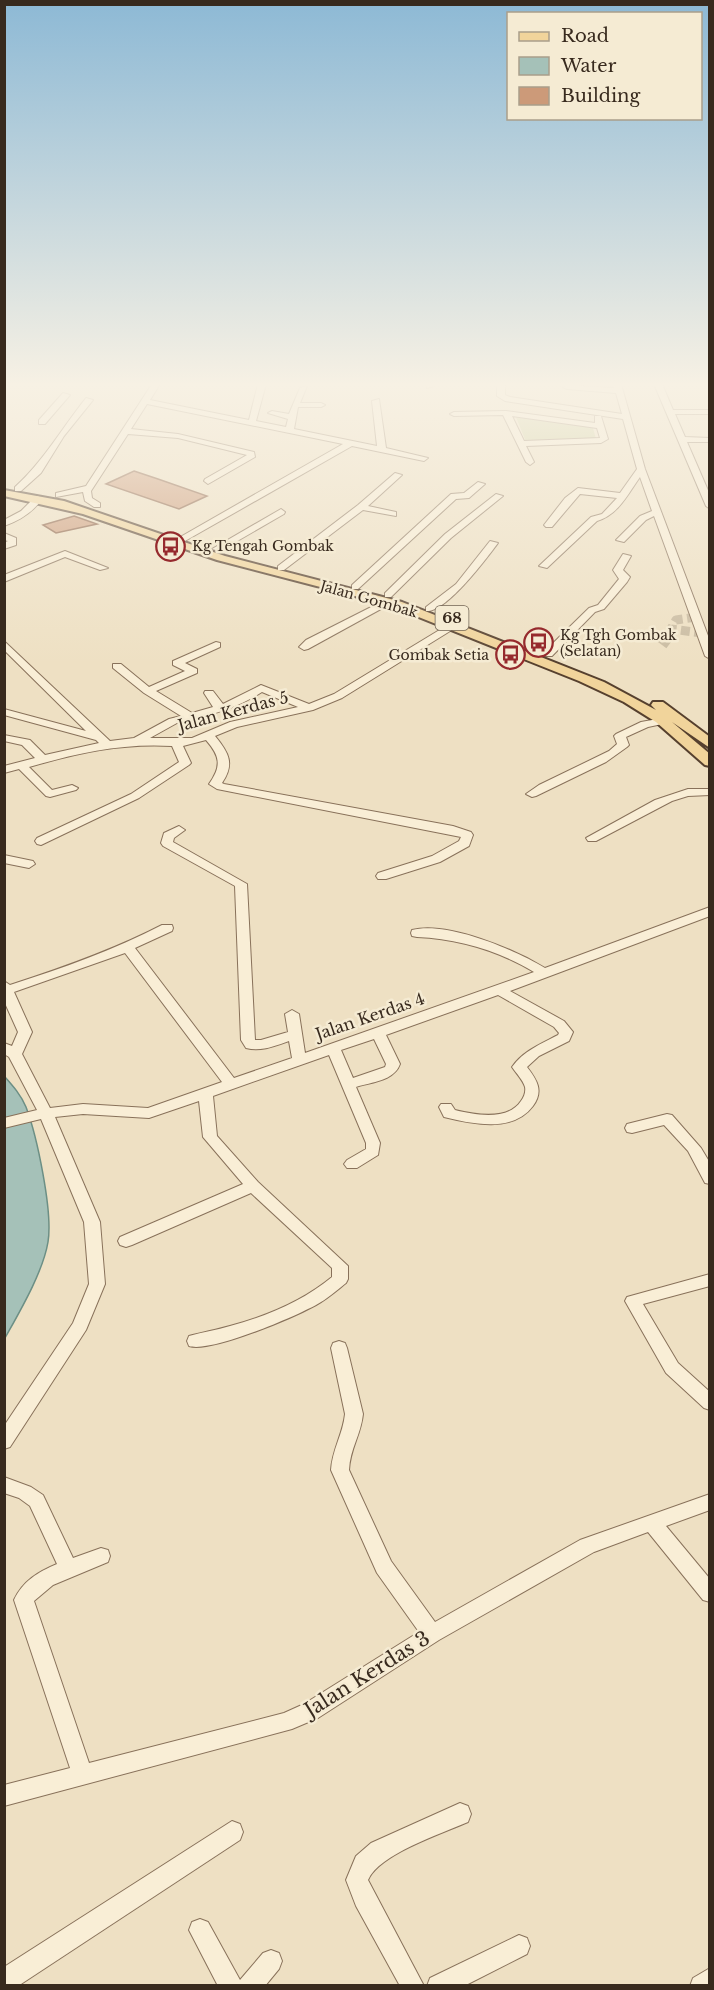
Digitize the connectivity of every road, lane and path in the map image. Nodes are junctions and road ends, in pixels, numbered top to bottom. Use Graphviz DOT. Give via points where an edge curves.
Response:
graph roads {
  1 [pos="31,477"];
  2 [pos="95,477"];
  3 [pos="215,477"];
  4 [pos="292,477"];
  5 [pos="396,477"];
  6 [pos="635,477"];
  7 [pos="644,477"];
  8 [pos="208,481"];
  9 [pos="481,483"];
  10 [pos="706,485"];
  11 [pos="4,487"];
  12 [pos="88,488"];
  13 [pos="18,489"];
  14 [pos="4,493"];
  15 [pos="59,495"];
  16 [pos="499,496"];
  17 [pos="621,496"];
  18 [pos="39,498"];
  19 [pos="97,505"];
  20 [pos="710,506"];
  21 [pos="361,507"];
  22 [pos="281,512"];
  23 [pos="657,512"];
  24 [pos="393,514"];
  25 [pos="4,523"];
  26 [pos="549,525"];
  27 [pos="4,536"];
  28 [pos="185,538"];
  29 [pos="621,540"];
  30 [pos="493,543"];
  31 [pos="4,546"];
  32 [pos="217,549"];
  33 [pos="626,556"];
  34 [pos="544,566"];
  35 [pos="103,568"];
  36 [pos="281,568"];
  37 [pos="4,579"];
  38 [pos="355,587"];
  39 [pos="387,598"];
  40 [pos="429,609"];
  41 [pos="451,626"];
  42 [pos="707,641"];
  43 [pos="4,645"];
  44 [pos="216,645"];
  45 [pos="304,648"];
  46 [pos="548,654"];
  47 [pos="710,656"];
  48 [pos="117,666"];
  49 [pos="148,691"];
  50 [pos="209,693"];
  51 [pos="309,708"];
  52 [pos="219,709"];
  53 [pos="4,712"];
  54 [pos="193,718"];
  55 [pos="663,721"];
  56 [pos="209,736"];
  57 [pos="4,738"];
  58 [pos="21,740"];
  59 [pos="103,741"];
  60 [pos="137,741"];
  61 [pos="176,743"];
  62 [pos="710,744"];
  63 [pos="4,745"];
  64 [pos="43,759"];
  65 [pos="710,762"];
  66 [pos="21,765"];
  67 [pos="4,770"];
  68 [pos="72,788"];
  69 [pos="710,792"];
  70 [pos="531,794"];
  71 [pos="179,830"];
  72 [pos="592,838"];
  73 [pos="40,841"];
  74 [pos="4,859"];
  75 [pos="29,864"];
  76 [pos="382,876"];
  77 [pos="710,911"];
  78 [pos="167,928"];
  79 [pos="417,933"];
  80 [pos="129,949"];
  81 [pos="544,973"];
  82 [pos="6,987"];
  83 [pos="499,990"];
  84 [pos="292,1014"];
  85 [pos="378,1033"];
  86 [pos="295,1034"];
  87 [pos="333,1048"];
  88 [pos="10,1051"];
  89 [pos="298,1060"];
  90 [pos="231,1084"];
  91 [pos="348,1084"];
  92 [pos="206,1093"];
  93 [pos="446,1107"];
  94 [pos="41,1115"];
  95 [pos="4,1123"];
  96 [pos="632,1128"];
  97 [pos="352,1164"];
  98 [pos="710,1179"];
  99 [pos="253,1186"];
  100 [pos="126,1242"];
  101 [pos="710,1280"];
  102 [pos="195,1341"];
  103 [pos="339,1348"];
  104 [pos="710,1403"];
  105 [pos="4,1442"];
  106 [pos="4,1485"];
  107 [pos="710,1502"];
  108 [pos="651,1523"];
  109 [pos="101,1556"];
  110 [pos="69,1570"];
  111 [pos="710,1594"];
  112 [pos="432,1634"];
  113 [pos="82,1774"];
  114 [pos="4,1796"];
  115 [pos="460,1814"];
  116 [pos="232,1832"];
  117 [pos="200,1930"];
  118 [pos="519,1946"];
  119 [pos="271,1961"];
  120 [pos="710,1979"];
  121 [pos="4,1981"];
  122 [pos="231,1986"];
  123 [pos="249,1986"];
  124 [pos="413,1986"];
  125 [pos="438,1986"];
  126 [pos="701,1986"];
  1 -- 13 [label="street"];
  2 -- 12 [label="street"];
  3 -- 8 [label="street"];
  4 -- 28 [label="street"];
  5 -- 21 [label="street"];
  6 -- 17 [label="street"];
  7 -- 23 [label="street"];
  9 -- 38 [label="street" via="466,496 454,496"];
  10 -- 20 [label="street"];
  11 -- 13 [label="main road, Jalan Gombak / 68"];
  12 -- 15 [label="street"];
  12 -- 19 [label="street" via="87,495"];
  13 -- 15 [label="main road, Jalan Gombak / 68"];
  14 -- 18 [label="main road, Jalan Gombak / 68"];
  15 -- 19 [label="main road, Jalan Gombak / 68"];
  16 -- 39 [label="street" via="448,536"];
  17 -- 26 [label="street" via="579,491"];
  17 -- 34 [label="street" via="605,516 594,519"];
  18 -- 25 [label="street" via="26,513"];
  18 -- 39 [label="main road, Jalan Gombak / 68" via="86,510 268,572"];
  19 -- 28 [label="main road, Jalan Gombak / 68"];
  21 -- 24 [label="street"];
  21 -- 36 [label="street"];
  22 -- 32 [label="street"];
  23 -- 29 [label="street" via="643,518"];
  23 -- 42 [label="street"];
  27 -- 31 [label="street" via="13,543"];
  28 -- 32 [label="main road, Jalan Gombak / 68"];
  30 -- 40 [label="street" via="459,586"];
  32 -- 36 [label="main road, Jalan Gombak / 68"];
  33 -- 46 [label="street" via="618,570 624,580 601,607 592,610"];
  35 -- 37 [label="street" via="65,554"];
  36 -- 38 [label="main road, Jalan Gombak / 68"];
  38 -- 39 [label="main road, Jalan Gombak / 68"];
  39 -- 40 [label="main road, Jalan Gombak / 68"];
  39 -- 41 [label="main road, Jalan Gombak / 68"];
  39 -- 45 [label="street"];
  40 -- 46 [label="main road, Jalan Gombak / 68"];
  41 -- 51 [label="street, Jalan Kerdas 5" via="338,696"];
  41 -- 55 [label="main road, Jalan Gombak / 68" via="603,686"];
  42 -- 47 [label="street"];
  43 -- 59 [label="street"];
  44 -- 49 [label="street" via="177,663 193,671"];
  46 -- 62 [label="main road, Jalan Gombak / 68" via="646,697"];
  48 -- 49 [label="street"];
  49 -- 54 [label="street"];
  50 -- 52 [label="street"];
  51 -- 52 [label="street" via="261,688"];
  51 -- 56 [label="street, Jalan Kerdas 5" via="234,724"];
  52 -- 54 [label="street"];
  53 -- 59 [label="street"];
  54 -- 60 [label="street" via="173,721"];
  55 -- 65 [label="main road, Jalan Gombak / 68"];
  55 -- 70 [label="street" via="645,724 620,736 623,745 601,762"];
  56 -- 61 [label="street, Jalan Kerdas 5"];
  56 -- 76 [label="street" via="226,760 226,768 215,784 221,787 467,835 465,843 436,859"];
  57 -- 58 [label="street"];
  58 -- 63 [label="street"];
  58 -- 64 [label="street"];
  59 -- 60 [label="street, Jalan Kerdas 5"];
  59 -- 64 [label="street, Jalan Kerdas 5"];
  60 -- 61 [label="street, Jalan Kerdas 5"];
  61 -- 73 [label="street" via="185,763 135,796"];
  64 -- 66 [label="street, Jalan Kerdas 5"];
  66 -- 67 [label="street, Jalan Kerdas 5"];
  66 -- 68 [label="street" via="50,794"];
  69 -- 72 [label="street" via="683,791"];
  71 -- 86 [label="street" via="168,836 167,843 241,884 248,1040 251,1045 262,1045"];
  74 -- 75 [label="street"];
  77 -- 81 [label="street, Jalan Kerdas 4"];
  78 -- 80 [label="street"];
  79 -- 81 [label="street" via="463,937 519,957"];
  80 -- 82 [label="street" via="55,976"];
  80 -- 90 [label="street"];
  81 -- 83 [label="street, Jalan Kerdas 4"];
  82 -- 88 [label="street" via="25,1032"];
  83 -- 85 [label="street, Jalan Kerdas 4"];
  83 -- 93 [label="street" via="559,1024 566,1032 564,1038 534,1053 519,1067 532,1087 531,1095 526,1106 509,1116 469,1119 449,1113"];
  84 -- 86 [label="street"];
  85 -- 87 [label="street, Jalan Kerdas 4"];
  85 -- 91 [label="street" via="393,1064 391,1070"];
  86 -- 89 [label="street"];
  87 -- 89 [label="street, Jalan Kerdas 4"];
  87 -- 91 [label="street"];
  88 -- 94 [label="street"];
  89 -- 90 [label="street, Jalan Kerdas 4"];
  90 -- 92 [label="street, Jalan Kerdas 4"];
  91 -- 97 [label="street" via="373,1143 373,1151"];
  92 -- 94 [label="street, Jalan Kerdas 4" via="149,1113 83,1109"];
  92 -- 99 [label="street" via="210,1137"];
  94 -- 95 [label="street, Jalan Kerdas 4"];
  94 -- 105 [label="street" via="92,1222 97,1284 80,1325"];
  96 -- 98 [label="street" via="666,1119 694,1148"];
  99 -- 100 [label="street"];
  99 -- 102 [label="street" via="340,1266 340,1279 327,1292 284,1312 227,1334"];
  101 -- 104 [label="street" via="633,1301 672,1368"];
  103 -- 112 [label="street" via="354,1414 340,1470 384,1567"];
  106 -- 110 [label="street" via="37,1501"];
  107 -- 108 [label="street, Jalan Kerdas 3"];
  108 -- 111 [label="street"];
  108 -- 112 [label="street, Jalan Kerdas 3" via="587,1546"];
  109 -- 110 [label="street"];
  110 -- 113 [label="street" via="38,1582 26,1592 24,1600"];
  112 -- 113 [label="street, Jalan Kerdas 3" via="310,1711 285,1722"];
  113 -- 114 [label="street, Jalan Kerdas 3"];
  115 -- 124 [label="street" via="380,1851 363,1864 357,1880"];
  116 -- 121 [label="street"];
  117 -- 122 [label="street"];
  118 -- 125 [label="street"];
  119 -- 123 [label="street"];
  120 -- 126 [label="street"];
}
